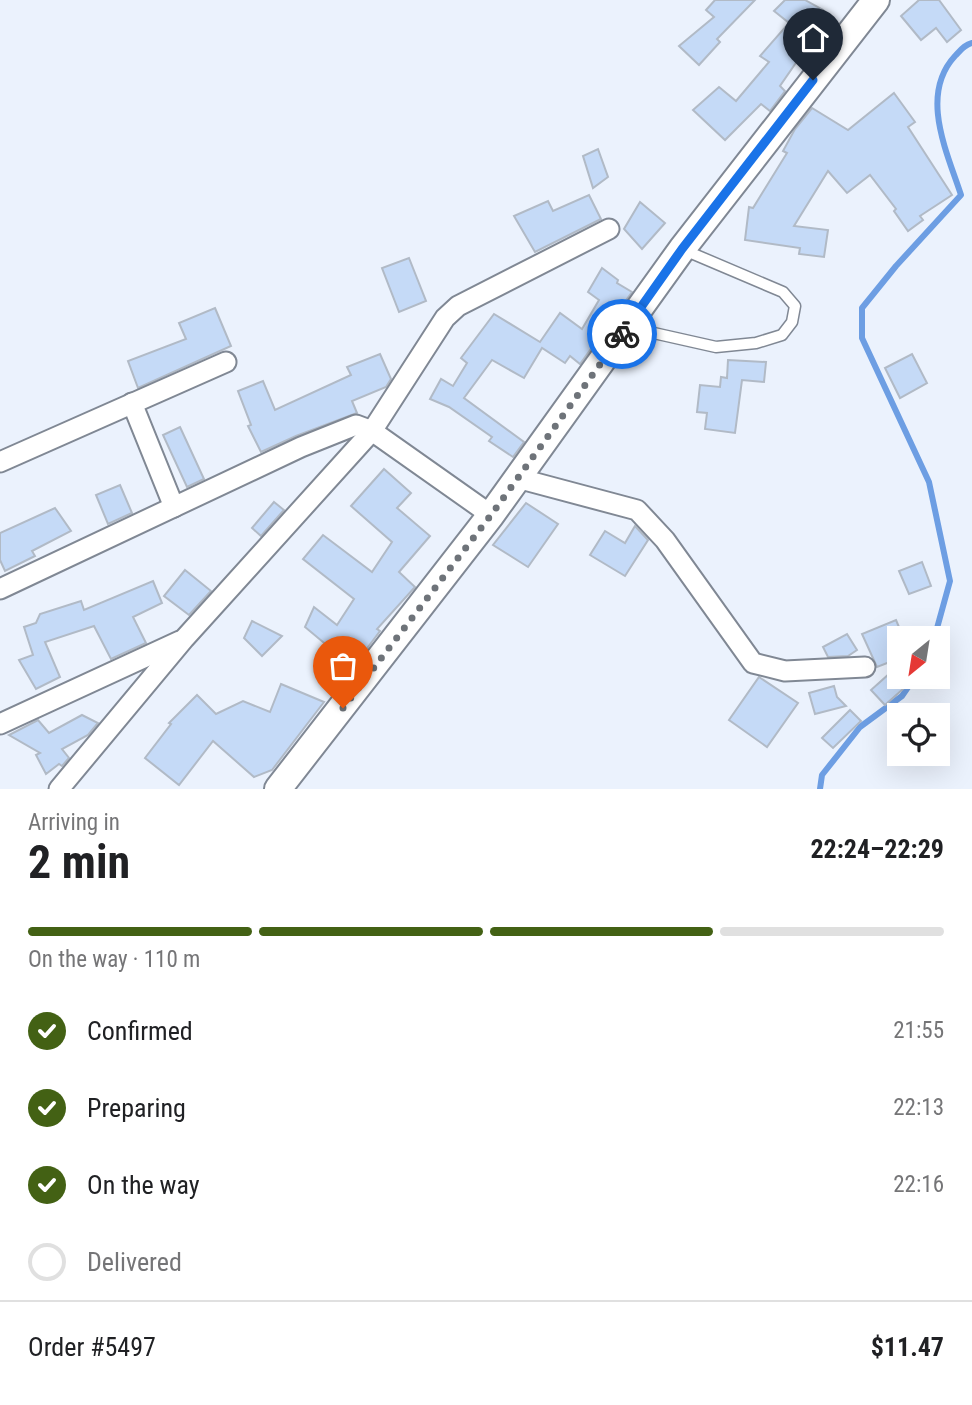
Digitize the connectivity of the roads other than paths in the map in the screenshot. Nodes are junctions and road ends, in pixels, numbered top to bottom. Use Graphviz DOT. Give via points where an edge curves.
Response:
graph roads {
  1 [pos="876,0"];
  2 [pos="608,229"];
  3 [pos="682,249"];
  4 [pos="627,327"];
  5 [pos="226,362"];
  6 [pos="132,403"];
  7 [pos="372,431"];
  8 [pos="0,462"];
  9 [pos="517,478"];
  10 [pos="174,507"];
  11 [pos="491,515"];
  12 [pos="0,589"];
  13 [pos="184,639"];
  14 [pos="865,667"];
  15 [pos="0,724"];
  16 [pos="59,789"];
  17 [pos="278,789"];
  1 -- 3 [label="street"];
  2 -- 7 [label="street" via="458,306 438,328"];
  3 -- 4 [label="street"];
  3 -- 4 [label="lane" via="783,292 794,306 792,322 782,335 716,347"];
  4 -- 9 [label="street"];
  5 -- 6 [label="street"];
  6 -- 8 [label="street"];
  6 -- 10 [label="street"];
  7 -- 10 [label="street" via="356,425"];
  7 -- 11 [label="street"];
  7 -- 13 [label="street"];
  9 -- 11 [label="street"];
  9 -- 14 [label="street" via="637,510 665,540 753,663 785,671"];
  10 -- 12 [label="street"];
  11 -- 17 [label="street"];
  13 -- 15 [label="street"];
  13 -- 16 [label="street"];
}
